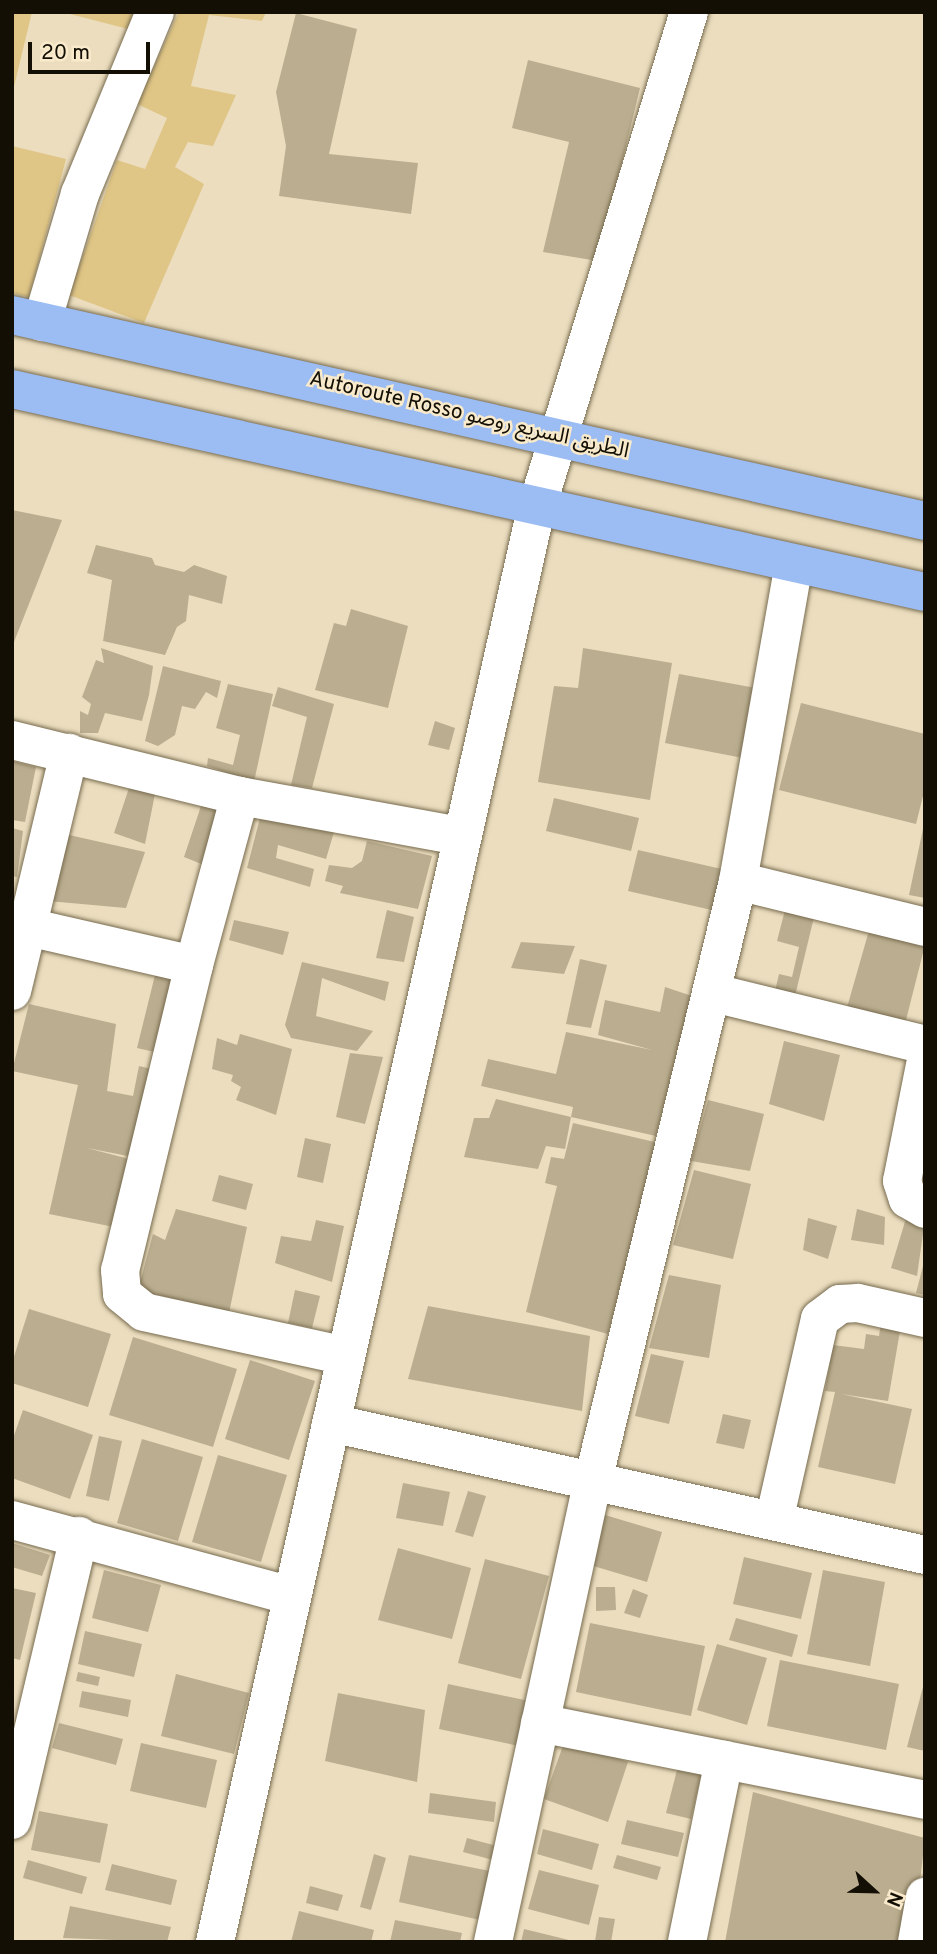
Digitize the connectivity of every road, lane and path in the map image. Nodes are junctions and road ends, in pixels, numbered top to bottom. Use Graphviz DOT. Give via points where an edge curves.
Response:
graph roads {
  1 [pos="155,12"];
  2 [pos="689,12"];
  3 [pos="27,318"];
  4 [pos="12,389"];
  5 [pos="559,436"];
  6 [pos="536,510"];
  7 [pos="925,521"];
  8 [pos="794,564"];
  9 [pos="925,592"];
  10 [pos="12,740"];
  11 [pos="69,753"];
  12 [pos="240,796"];
  13 [pos="460,836"];
  14 [pos="737,881"];
  15 [pos="29,926"];
  16 [pos="925,927"];
  17 [pos="194,965"];
  18 [pos="12,991"];
  19 [pos="714,993"];
  20 [pos="925,1045"];
  21 [pos="925,1065"];
  22 [pos="925,1209"];
  23 [pos="925,1318"];
  24 [pos="345,1356"];
  25 [pos="331,1423"];
  26 [pos="593,1481"];
  27 [pos="12,1520"];
  28 [pos="774,1521"];
  29 [pos="79,1536"];
  30 [pos="925,1555"];
  31 [pos="291,1596"];
  32 [pos="540,1723"];
  33 [pos="724,1760"];
  34 [pos="925,1800"];
  35 [pos="12,1821"];
  36 [pos="925,1897"];
  37 [pos="215,1942"];
  38 [pos="494,1942"];
  39 [pos="687,1942"];
  40 [pos="917,1942"];
  1 -- 3 [label="street"];
  2 -- 5 [label="street"];
  3 -- 5 [label="highway, Autoroute Rosso الطريق السريع روصو"];
  4 -- 6 [label="highway"];
  5 -- 6 [label="street"];
  5 -- 7 [label="highway, Autoroute Rosso الطريق السريع روصو"];
  6 -- 8 [label="highway"];
  6 -- 13 [label="street"];
  8 -- 9 [label="highway"];
  8 -- 14 [label="street"];
  10 -- 11 [label="street"];
  11 -- 12 [label="street"];
  11 -- 15 [label="street"];
  12 -- 13 [label="street"];
  12 -- 17 [label="street"];
  13 -- 24 [label="street"];
  14 -- 16 [label="street"];
  14 -- 19 [label="street"];
  15 -- 17 [label="street"];
  15 -- 18 [label="street"];
  17 -- 24 [label="street" via="120,1270 122,1294 144,1311"];
  19 -- 20 [label="street"];
  19 -- 26 [label="street"];
  21 -- 22 [label="street" via="902,1181 908,1199"];
  23 -- 28 [label="street" via="858,1303 841,1304 820,1319"];
  24 -- 25 [label="street"];
  25 -- 26 [label="street"];
  25 -- 31 [label="street"];
  26 -- 28 [label="street"];
  26 -- 32 [label="street"];
  27 -- 29 [label="street"];
  28 -- 30 [label="street"];
  29 -- 31 [label="street"];
  29 -- 35 [label="street"];
  31 -- 37 [label="street"];
  32 -- 33 [label="street"];
  32 -- 38 [label="street"];
  33 -- 34 [label="street"];
  33 -- 39 [label="street"];
  36 -- 40 [label="street"];
}
